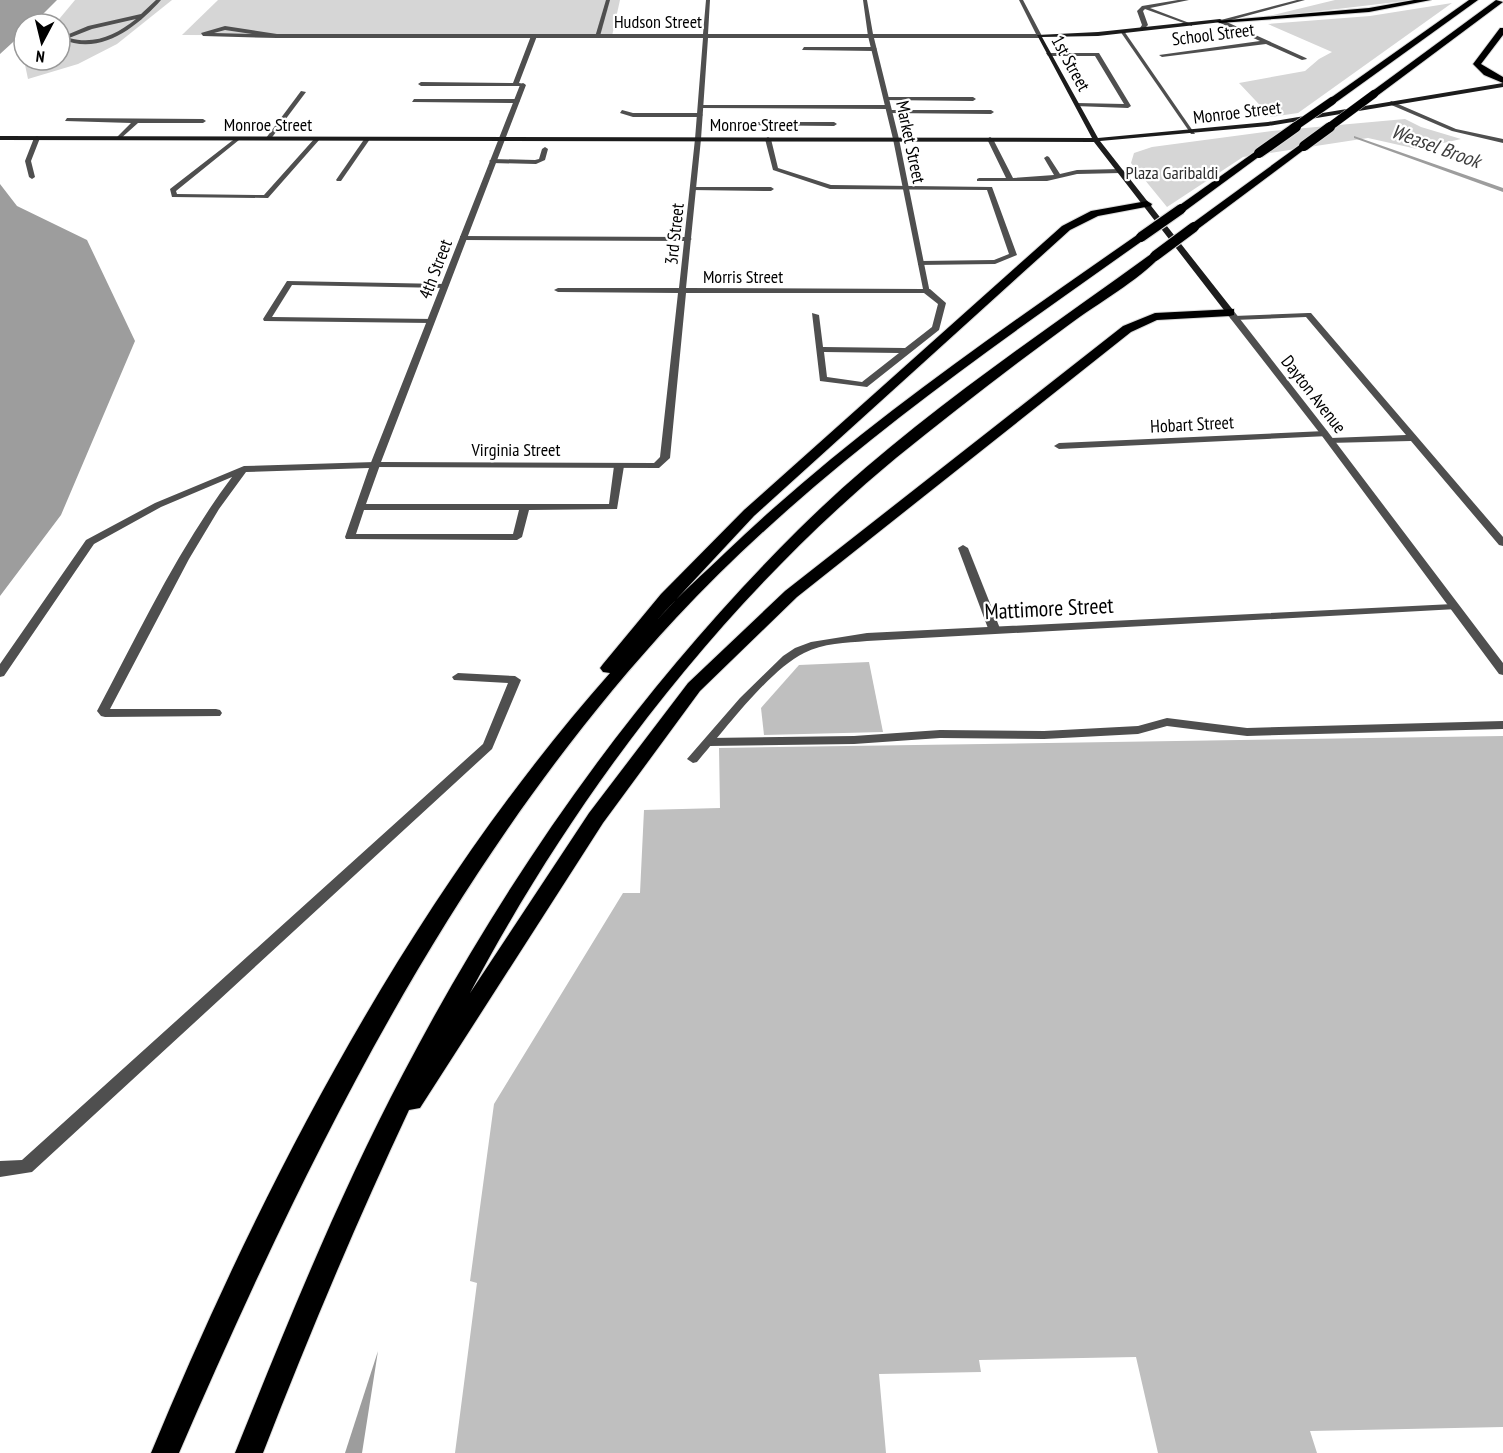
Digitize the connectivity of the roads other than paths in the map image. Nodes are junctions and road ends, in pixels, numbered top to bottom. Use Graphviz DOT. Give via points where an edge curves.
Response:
graph roads {
  1 [pos="159,0"];
  2 [pos="608,0"];
  3 [pos="708,0"];
  4 [pos="865,0"];
  5 [pos="1021,0"];
  6 [pos="1187,0"];
  7 [pos="1303,0"];
  8 [pos="1427,0"];
  9 [pos="1474,0"];
  10 [pos="1501,0"];
  11 [pos="1144,7"];
  12 [pos="145,15"];
  13 [pos="1220,21"];
  14 [pos="1190,25"];
  15 [pos="1140,30"];
  16 [pos="1503,30"];
  17 [pos="1122,32"];
  18 [pos="277,36"];
  19 [pos="534,36"];
  20 [pos="597,36"];
  21 [pos="705,36"];
  22 [pos="871,36"];
  23 [pos="1039,36"];
  24 [pos="1266,42"];
  25 [pos="804,49"];
  26 [pos="874,49"];
  27 [pos="1048,54"];
  28 [pos="1162,55"];
  29 [pos="1304,59"];
  30 [pos="1503,83"];
  31 [pos="421,84"];
  32 [pos="519,85"];
  33 [pos="303,92"];
  34 [pos="886,99"];
  35 [pos="973,99"];
  36 [pos="414,101"];
  37 [pos="517,101"];
  38 [pos="1391,103"];
  39 [pos="1077,105"];
  40 [pos="750,107"];
  41 [pos="888,109"];
  42 [pos="700,111"];
  43 [pos="622,112"];
  44 [pos="991,112"];
  45 [pos="837,116"];
  46 [pos="67,120"];
  47 [pos="136,121"];
  48 [pos="202,121"];
  49 [pos="753,124"];
  50 [pos="1193,133"];
  51 [pos="2,138"];
  52 [pos="38,138"];
  53 [pos="119,138"];
  54 [pos="237,139"];
  55 [pos="268,139"];
  56 [pos="317,139"];
  57 [pos="367,139"];
  58 [pos="501,139"];
  59 [pos="698,139"];
  60 [pos="755,139"];
  61 [pos="768,139"];
  62 [pos="837,139"];
  63 [pos="896,139"];
  64 [pos="990,139"];
  65 [pos="1096,140"];
  66 [pos="1503,141"];
  67 [pos="545,149"];
  68 [pos="1047,158"];
  69 [pos="492,161"];
  70 [pos="1121,171"];
  71 [pos="1058,176"];
  72 [pos="32,177"];
  73 [pos="339,180"];
  74 [pos="1011,180"];
  75 [pos="905,184"];
  76 [pos="693,189"];
  77 [pos="771,189"];
  78 [pos="1147,204"];
  79 [pos="463,238"];
  80 [pos="688,239"];
  81 [pos="921,263"];
  82 [pos="444,286"];
  83 [pos="558,290"];
  84 [pos="683,290"];
  85 [pos="927,291"];
  86 [pos="815,315"];
  87 [pos="1232,315"];
  88 [pos="431,321"];
  89 [pos="819,349"];
  90 [pos="909,351"];
  91 [pos="1328,438"];
  92 [pos="1413,438"];
  93 [pos="1059,446"];
  94 [pos="375,465"];
  95 [pos="619,466"];
  96 [pos="656,466"];
  97 [pos="244,469"];
  98 [pos="359,507"];
  99 [pos="525,507"];
  100 [pos="1503,543"];
  101 [pos="963,548"];
  102 [pos="1453,607"];
  103 [pos="995,631"];
  104 [pos="1503,671"];
  105 [pos="0,673"];
  106 [pos="458,678"];
  107 [pos="216,712"];
  108 [pos="1503,724"];
  109 [pos="709,742"];
  110 [pos="548,759"];
  111 [pos="693,759"];
  112 [pos="368,1168"];
  113 [pos="0,1169"];
  114 [pos="165,1453"];
  115 [pos="249,1453"];
  1 -- 12 [label="street"];
  2 -- 20 [label="street"];
  3 -- 21 [label="street, 3rd Street"];
  4 -- 22 [label="street, Market Street"];
  5 -- 23 [label="street, 1st Street"];
  6 -- 11 [label="street"];
  7 -- 13 [label="street"];
  8 -- 13 [label="highway" via="1369,10"];
  9 -- 110 [label="highway, bridge" via="878,427 717,567 636,653"];
  10 -- 112 [label="highway, bridge" via="895,453 806,531 693,652 596,774 509,904 464,981"];
  11 -- 14 [label="street"];
  11 -- 15 [label="street" via="1140,11 1145,25"];
  12 -- 12 [label="street" via="81,29 65,39 93,42 116,36"];
  13 -- 14 [label="main road"];
  13 -- 24 [label="street"];
  14 -- 15 [label="main road"];
  15 -- 17 [label="main road"];
  16 -- 30 [label="highway" via="1477,64"];
  17 -- 23 [label="main road"];
  17 -- 50 [label="street"];
  18 -- 18 [label="street" via="225,28 203,34 211,36"];
  18 -- 19 [label="street, Hudson Street"];
  19 -- 20 [label="street, Hudson Street"];
  19 -- 32 [label="street, 4th Street"];
  20 -- 21 [label="street, Hudson Street"];
  21 -- 22 [label="street, Hudson Street"];
  21 -- 42 [label="street, 3rd Street"];
  22 -- 23 [label="street, Hudson Street"];
  22 -- 26 [label="street, Market Street"];
  23 -- 27 [label="main road, 1st Street"];
  24 -- 28 [label="street, School Street"];
  24 -- 29 [label="street"];
  25 -- 26 [label="street"];
  26 -- 34 [label="street, Market Street"];
  27 -- 39 [label="main road, 1st Street"];
  27 -- 39 [label="street" via="1097,54 1128,106"];
  30 -- 38 [label="main road, Monroe Street"];
  31 -- 32 [label="street"];
  32 -- 37 [label="street, 4th Street"];
  33 -- 55 [label="street"];
  34 -- 35 [label="street"];
  34 -- 41 [label="street, Market Street"];
  36 -- 37 [label="street"];
  37 -- 58 [label="street, 4th Street"];
  38 -- 50 [label="main road, Monroe Street"];
  38 -- 66 [label="street" via="1454,130"];
  39 -- 65 [label="main road, 1st Street"];
  40 -- 42 [label="street"];
  40 -- 45 [label="street"];
  40 -- 49 [label="street"];
  41 -- 44 [label="street"];
  41 -- 45 [label="street"];
  41 -- 63 [label="street, Market Street"];
  42 -- 43 [label="street" via="633,115"];
  42 -- 59 [label="street, 3rd Street"];
  45 -- 49 [label="street"];
  45 -- 62 [label="street"];
  46 -- 47 [label="street"];
  47 -- 48 [label="street"];
  47 -- 53 [label="street"];
  49 -- 60 [label="street"];
  50 -- 65 [label="main road, Monroe Street"];
  51 -- 52 [label="main road, Monroe Street"];
  52 -- 53 [label="main road, Monroe Street"];
  52 -- 72 [label="street" via="28,161"];
  53 -- 54 [label="main road, Monroe Street"];
  54 -- 55 [label="main road, Monroe Street"];
  54 -- 56 [label="street" via="172,190 174,196 266,197"];
  55 -- 56 [label="main road, Monroe Street"];
  56 -- 57 [label="main road, Monroe Street"];
  57 -- 58 [label="main road, Monroe Street"];
  57 -- 73 [label="street"];
  58 -- 59 [label="main road, Monroe Street"];
  58 -- 69 [label="street, 4th Street"];
  59 -- 60 [label="main road, Monroe Street"];
  59 -- 76 [label="street, 3rd Street"];
  60 -- 61 [label="main road, Monroe Street"];
  61 -- 62 [label="main road, Monroe Street"];
  61 -- 75 [label="street" via="772,165 802,178 830,187"];
  62 -- 63 [label="main road, Monroe Street"];
  63 -- 64 [label="main road, Monroe Street"];
  63 -- 75 [label="street, Market Street"];
  64 -- 65 [label="main road, Monroe Street"];
  64 -- 74 [label="street"];
  65 -- 70 [label="main road, Dayton Avenue"];
  67 -- 69 [label="street" via="542,160 536,162"];
  68 -- 71 [label="street"];
  69 -- 79 [label="street, 4th Street"];
  70 -- 71 [label="street"];
  70 -- 78 [label="main road, Dayton Avenue"];
  71 -- 74 [label="street"];
  74 -- 75 [label="street"];
  75 -- 81 [label="street, Market Street"];
  75 -- 81 [label="street" via="990,188 1013,255 994,262"];
  76 -- 77 [label="street"];
  76 -- 80 [label="street, 3rd Street"];
  78 -- 87 [label="main road, Dayton Avenue"];
  78 -- 110 [label="highway" via="1089,214 1066,228 749,513 625,646"];
  79 -- 80 [label="street"];
  79 -- 82 [label="street, 4th Street"];
  80 -- 84 [label="street, 3rd Street"];
  81 -- 85 [label="street, Market Street"];
  82 -- 88 [label="street, 4th Street"];
  82 -- 88 [label="street" via="290,283 267,319"];
  83 -- 84 [label="street, Morris Street"];
  84 -- 85 [label="street, Morris Street"];
  84 -- 96 [label="street, 3rd Street" via="667,451"];
  85 -- 90 [label="street, Market Street" via="942,303 939,321"];
  86 -- 89 [label="street"];
  87 -- 91 [label="street, Dayton Avenue"];
  87 -- 92 [label="street" via="1308,315"];
  87 -- 112 [label="highway" via="1155,317 1127,329 791,594 728,652 658,731 596,818"];
  88 -- 94 [label="street, 4th Street"];
  89 -- 90 [label="street"];
  89 -- 90 [label="street" via="823,379 864,385"];
  91 -- 92 [label="street, Hobart Street"];
  91 -- 93 [label="street, Hobart Street"];
  91 -- 102 [label="street, Dayton Avenue"];
  92 -- 100 [label="street"];
  94 -- 95 [label="street, Virginia Street"];
  94 -- 97 [label="street, Virginia Street"];
  94 -- 98 [label="street, 4th Street"];
  95 -- 96 [label="street, Virginia Street"];
  95 -- 99 [label="street" via="614,507"];
  97 -- 105 [label="street" via="158,505 90,542"];
  97 -- 107 [label="street" via="214,508 184,559 103,711"];
  98 -- 99 [label="street"];
  98 -- 99 [label="street, 4th Street" via="350,537 517,537"];
  101 -- 103 [label="street"];
  102 -- 103 [label="street, Mattimore Street"];
  102 -- 104 [label="street, Dayton Avenue"];
  103 -- 109 [label="street, Mattimore Street" via="867,637 822,643 798,652"];
  106 -- 113 [label="street" via="515,680 488,746 26,1167"];
  108 -- 109 [label="street" via="1247,732 1167,722 1138,730 1044,735 940,734 854,740"];
  109 -- 111 [label="street, Mattimore Street"];
  110 -- 114 [label="highway" via="456,889 356,1054 245,1270"];
  112 -- 115 [label="highway" via="315,1283"];
}
